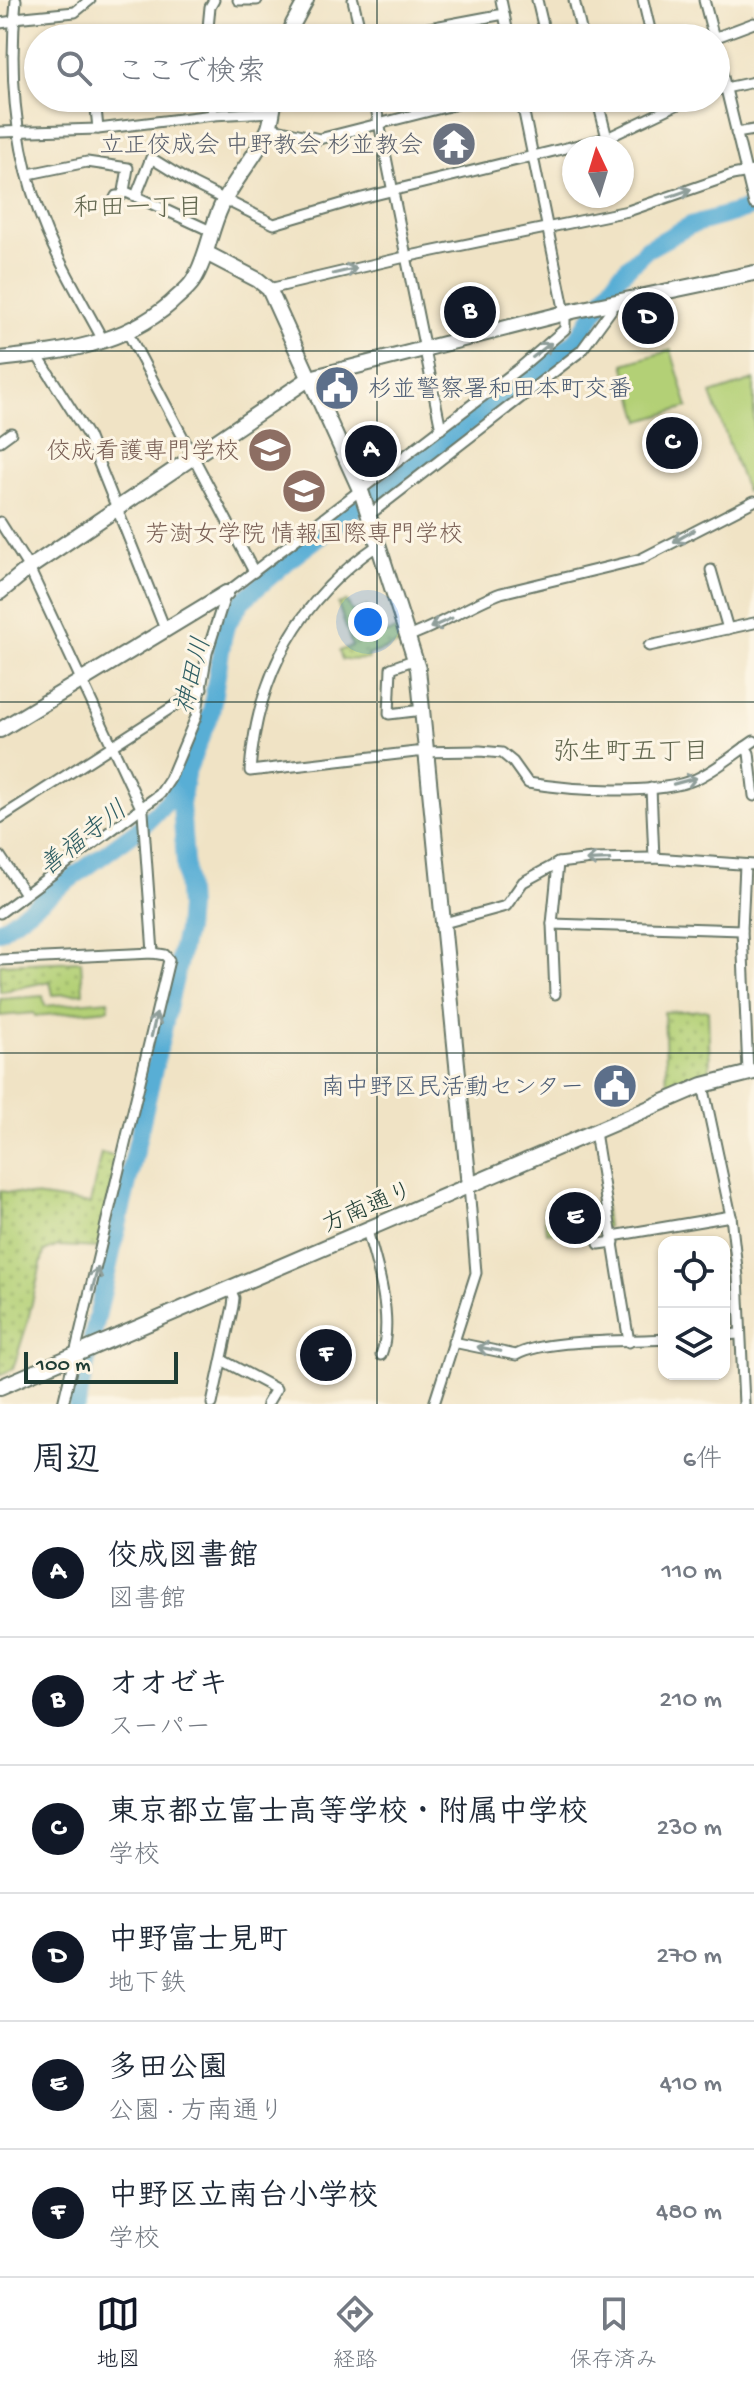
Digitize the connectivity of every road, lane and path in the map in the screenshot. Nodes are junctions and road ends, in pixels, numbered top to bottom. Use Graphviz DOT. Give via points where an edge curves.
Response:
graph roads {
  1 [pos="16,0"];
  2 [pos="90,0"];
  3 [pos="214,0"];
  4 [pos="238,0"];
  5 [pos="257,0"];
  6 [pos="353,0"];
  7 [pos="501,0"];
  8 [pos="537,0"];
  9 [pos="574,0"];
  10 [pos="643,0"];
  11 [pos="704,0"];
  12 [pos="302,1"];
  13 [pos="504,14"];
  14 [pos="14,20"];
  15 [pos="0,23"];
  16 [pos="754,23"];
  17 [pos="208,24"];
  18 [pos="294,24"];
  19 [pos="359,24"];
  20 [pos="451,24"];
  21 [pos="506,24"];
  22 [pos="543,24"];
  23 [pos="580,24"];
  24 [pos="649,24"];
  25 [pos="710,24"];
  26 [pos="730,32"];
  27 [pos="754,82"];
  28 [pos="730,87"];
  29 [pos="96,112"];
  30 [pos="213,112"];
  31 [pos="272,112"];
  32 [pos="377,112"];
  33 [pos="428,112"];
  34 [pos="524,112"];
  35 [pos="600,112"];
  36 [pos="662,112"];
  37 [pos="728,112"];
  38 [pos="213,115"];
  39 [pos="379,125"];
  40 [pos="98,129"];
  41 [pos="17,130"];
  42 [pos="754,130"];
  43 [pos="0,132"];
  44 [pos="736,133"];
  45 [pos="606,136"];
  46 [pos="611,136"];
  47 [pos="562,150"];
  48 [pos="533,157"];
  49 [pos="750,172"];
  50 [pos="29,174"];
  51 [pos="124,191"];
  52 [pos="393,191"];
  53 [pos="136,196"];
  54 [pos="225,199"];
  55 [pos="753,200"];
  56 [pos="110,207"];
  57 [pos="548,227"];
  58 [pos="213,232"];
  59 [pos="206,253"];
  60 [pos="405,257"];
  61 [pos="754,273"];
  62 [pos="269,289"];
  63 [pos="611,303"];
  64 [pos="565,313"];
  65 [pos="128,333"];
  66 [pos="104,342"];
  67 [pos="424,348"];
  68 [pos="37,355"];
  69 [pos="0,359"];
  70 [pos="310,378"];
  71 [pos="441,429"];
  72 [pos="11,433"];
  73 [pos="0,441"];
  74 [pos="192,456"];
  75 [pos="361,492"];
  76 [pos="754,501"];
  77 [pos="115,510"];
  78 [pos="368,514"];
  79 [pos="0,522"];
  80 [pos="378,545"];
  81 [pos="29,568"];
  82 [pos="711,570"];
  83 [pos="254,572"];
  84 [pos="0,592"];
  85 [pos="226,593"];
  86 [pos="754,623"];
  87 [pos="165,629"];
  88 [pos="728,629"];
  89 [pos="409,636"];
  90 [pos="649,646"];
  91 [pos="416,659"];
  92 [pos="83,680"];
  93 [pos="202,688"];
  94 [pos="423,710"];
  95 [pos="3,732"];
  96 [pos="750,744"];
  97 [pos="112,745"];
  98 [pos="428,752"];
  99 [pos="651,788"];
  100 [pos="754,796"];
  101 [pos="142,810"];
  102 [pos="0,818"];
  103 [pos="0,856"];
  104 [pos="654,858"];
  105 [pos="558,863"];
  106 [pos="750,865"];
  107 [pos="25,894"];
  108 [pos="0,913"];
  109 [pos="444,923"];
  110 [pos="552,924"];
  111 [pos="742,930"];
  112 [pos="153,953"];
  113 [pos="0,960"];
  114 [pos="555,994"];
  115 [pos="751,1072"];
  116 [pos="703,1085"];
  117 [pos="595,1132"];
  118 [pos="469,1186"];
  119 [pos="731,1216"];
  120 [pos="367,1231"];
  121 [pos="614,1239"];
  122 [pos="599,1244"];
  123 [pos="230,1289"];
  124 [pos="739,1334"];
  125 [pos="730,1335"];
  126 [pos="658,1340"];
  127 [pos="453,1342"];
  128 [pos="629,1342"];
  129 [pos="78,1353"];
  130 [pos="381,1355"];
  131 [pos="222,1360"];
  132 [pos="0,1387"];
  133 [pos="63,1404"];
  134 [pos="212,1404"];
  135 [pos="267,1404"];
  136 [pos="434,1404"];
  137 [pos="744,1404"];
  1 -- 14 [label="street"];
  2 -- 14 [label="street" via="75,12"];
  3 -- 17 [label="street"];
  4 -- 5 [label="street"];
  6 -- 19 [label="street"];
  7 -- 13 [label="street"];
  8 -- 22 [label="street"];
  9 -- 23 [label="street"];
  10 -- 24 [label="street"];
  11 -- 25 [label="street"];
  12 -- 18 [label="street"];
  13 -- 20 [label="street"];
  13 -- 21 [label="street"];
  14 -- 15 [label="street"];
  14 -- 41 [label="street"];
  16 -- 26 [label="street"];
  27 -- 28 [label="street"];
  29 -- 40 [label="street"];
  30 -- 38 [label="street"];
  31 -- 38 [label="street"];
  31 -- 39 [label="street" via="319,139"];
  31 -- 54 [label="street"];
  32 -- 39 [label="street"];
  33 -- 39 [label="street"];
  34 -- 48 [label="street"];
  35 -- 45 [label="street"];
  36 -- 46 [label="street"];
  37 -- 44 [label="street"];
  38 -- 40 [label="street"];
  39 -- 52 [label="street"];
  40 -- 41 [label="street"];
  41 -- 43 [label="street"];
  41 -- 50 [label="street"];
  42 -- 44 [label="street"];
  44 -- 49 [label="street"];
  47 -- 48 [label="street"];
  48 -- 52 [label="street"];
  48 -- 57 [label="street"];
  49 -- 55 [label="street"];
  57 -- 49 [label="street, one-way" via="628,211"];
  50 -- 51 [label="street" via="87,162 128,168"];
  50 -- 66 [label="street" via="47,233"];
  51 -- 53 [label="street"];
  51 -- 56 [label="street"];
  52 -- 54 [label="street" via="274,224"];
  52 -- 60 [label="street"];
  53 -- 54 [label="street" via="151,158"];
  53 -- 58 [label="street"];
  54 -- 58 [label="street"];
  57 -- 60 [label="street"];
  57 -- 64 [label="street"];
  58 -- 59 [label="street"];
  59 -- 62 [label="street"];
  59 -- 65 [label="street" via="192,282 155,317"];
  62 -- 60 [label="street, one-way"];
  60 -- 67 [label="street"];
  61 -- 63 [label="street"];
  62 -- 70 [label="street"];
  63 -- 64 [label="street"];
  63 -- 78 [label="street" via="581,351"];
  64 -- 67 [label="street"];
  71 -- 64 [label="street, one-way" via="561,335"];
  65 -- 66 [label="street"];
  65 -- 74 [label="street"];
  66 -- 68 [label="street"];
  67 -- 70 [label="street"];
  67 -- 71 [label="street"];
  68 -- 69 [label="street"];
  68 -- 77 [label="street" via="88,436"];
  70 -- 74 [label="street"];
  70 -- 75 [label="street"];
  71 -- 75 [label="street"];
  72 -- 73 [label="street"];
  74 -- 77 [label="street"];
  74 -- 83 [label="street"];
  75 -- 78 [label="street"];
  75 -- 83 [label="street"];
  76 -- 89 [label="street, one-way" via="641,559 501,593"];
  77 -- 81 [label="street"];
  77 -- 87 [label="street"];
  78 -- 80 [label="street"];
  79 -- 81 [label="street"];
  80 -- 89 [label="street"];
  80 -- 98 [label="street" via="341,573 286,642 266,687 250,771"];
  81 -- 84 [label="street"];
  81 -- 92 [label="street"];
  82 -- 88 [label="street"];
  83 -- 85 [label="street"];
  85 -- 87 [label="street"];
  85 -- 93 [label="street"];
  86 -- 88 [label="street"];
  87 -- 92 [label="street"];
  88 -- 90 [label="street"];
  89 -- 91 [label="street"];
  91 -- 94 [label="street"];
  91 -- 94 [label="street" via="391,668 389,714"];
  92 -- 95 [label="street"];
  92 -- 97 [label="street"];
  93 -- 97 [label="street"];
  93 -- 101 [label="street" via="170,779"];
  94 -- 98 [label="street"];
  99 -- 96 [label="street, one-way" via="696,779"];
  96 -- 100 [label="street"];
  97 -- 101 [label="street"];
  97 -- 102 [label="street"];
  98 -- 99 [label="street" via="502,753 528,783"];
  98 -- 109 [label="street"];
  99 -- 104 [label="street"];
  101 -- 107 [label="street"];
  101 -- 112 [label="street"];
  103 -- 107 [label="street"];
  104 -- 105 [label="street, one-way"];
  104 -- 106 [label="street"];
  105 -- 109 [label="street" via="523,882 506,906"];
  105 -- 110 [label="street"];
  106 -- 111 [label="street"];
  107 -- 108 [label="street"];
  109 -- 118 [label="street"];
  110 -- 111 [label="street"];
  110 -- 114 [label="street"];
  111 -- 115 [label="street"];
  112 -- 113 [label="street"];
  129 -- 112 [label="street, one-way" via="169,960"];
  115 -- 116 [label="street, 方南通り"];
  116 -- 117 [label="street, 方南通り"];
  116 -- 119 [label="street"];
  117 -- 118 [label="street, 方南通り"];
  117 -- 121 [label="street"];
  118 -- 120 [label="street, 方南通り"];
  118 -- 127 [label="street" via="476,1273"];
  119 -- 121 [label="street"];
  119 -- 124 [label="street"];
  120 -- 123 [label="street, 方南通り"];
  120 -- 130 [label="street" via="381,1283 386,1334"];
  121 -- 122 [label="street"];
  121 -- 128 [label="street"];
  123 -- 129 [label="street, 方南通り"];
  123 -- 131 [label="street" via="234,1298"];
  124 -- 125 [label="street"];
  124 -- 137 [label="street"];
  126 -- 128 [label="street"];
  128 -- 127 [label="street, one-way" via="562,1345 516,1355"];
  127 -- 136 [label="street"];
  129 -- 132 [label="street, 方南通り"];
  129 -- 133 [label="street"];
  131 -- 134 [label="street"];
  131 -- 135 [label="street" via="276,1389"];
}
